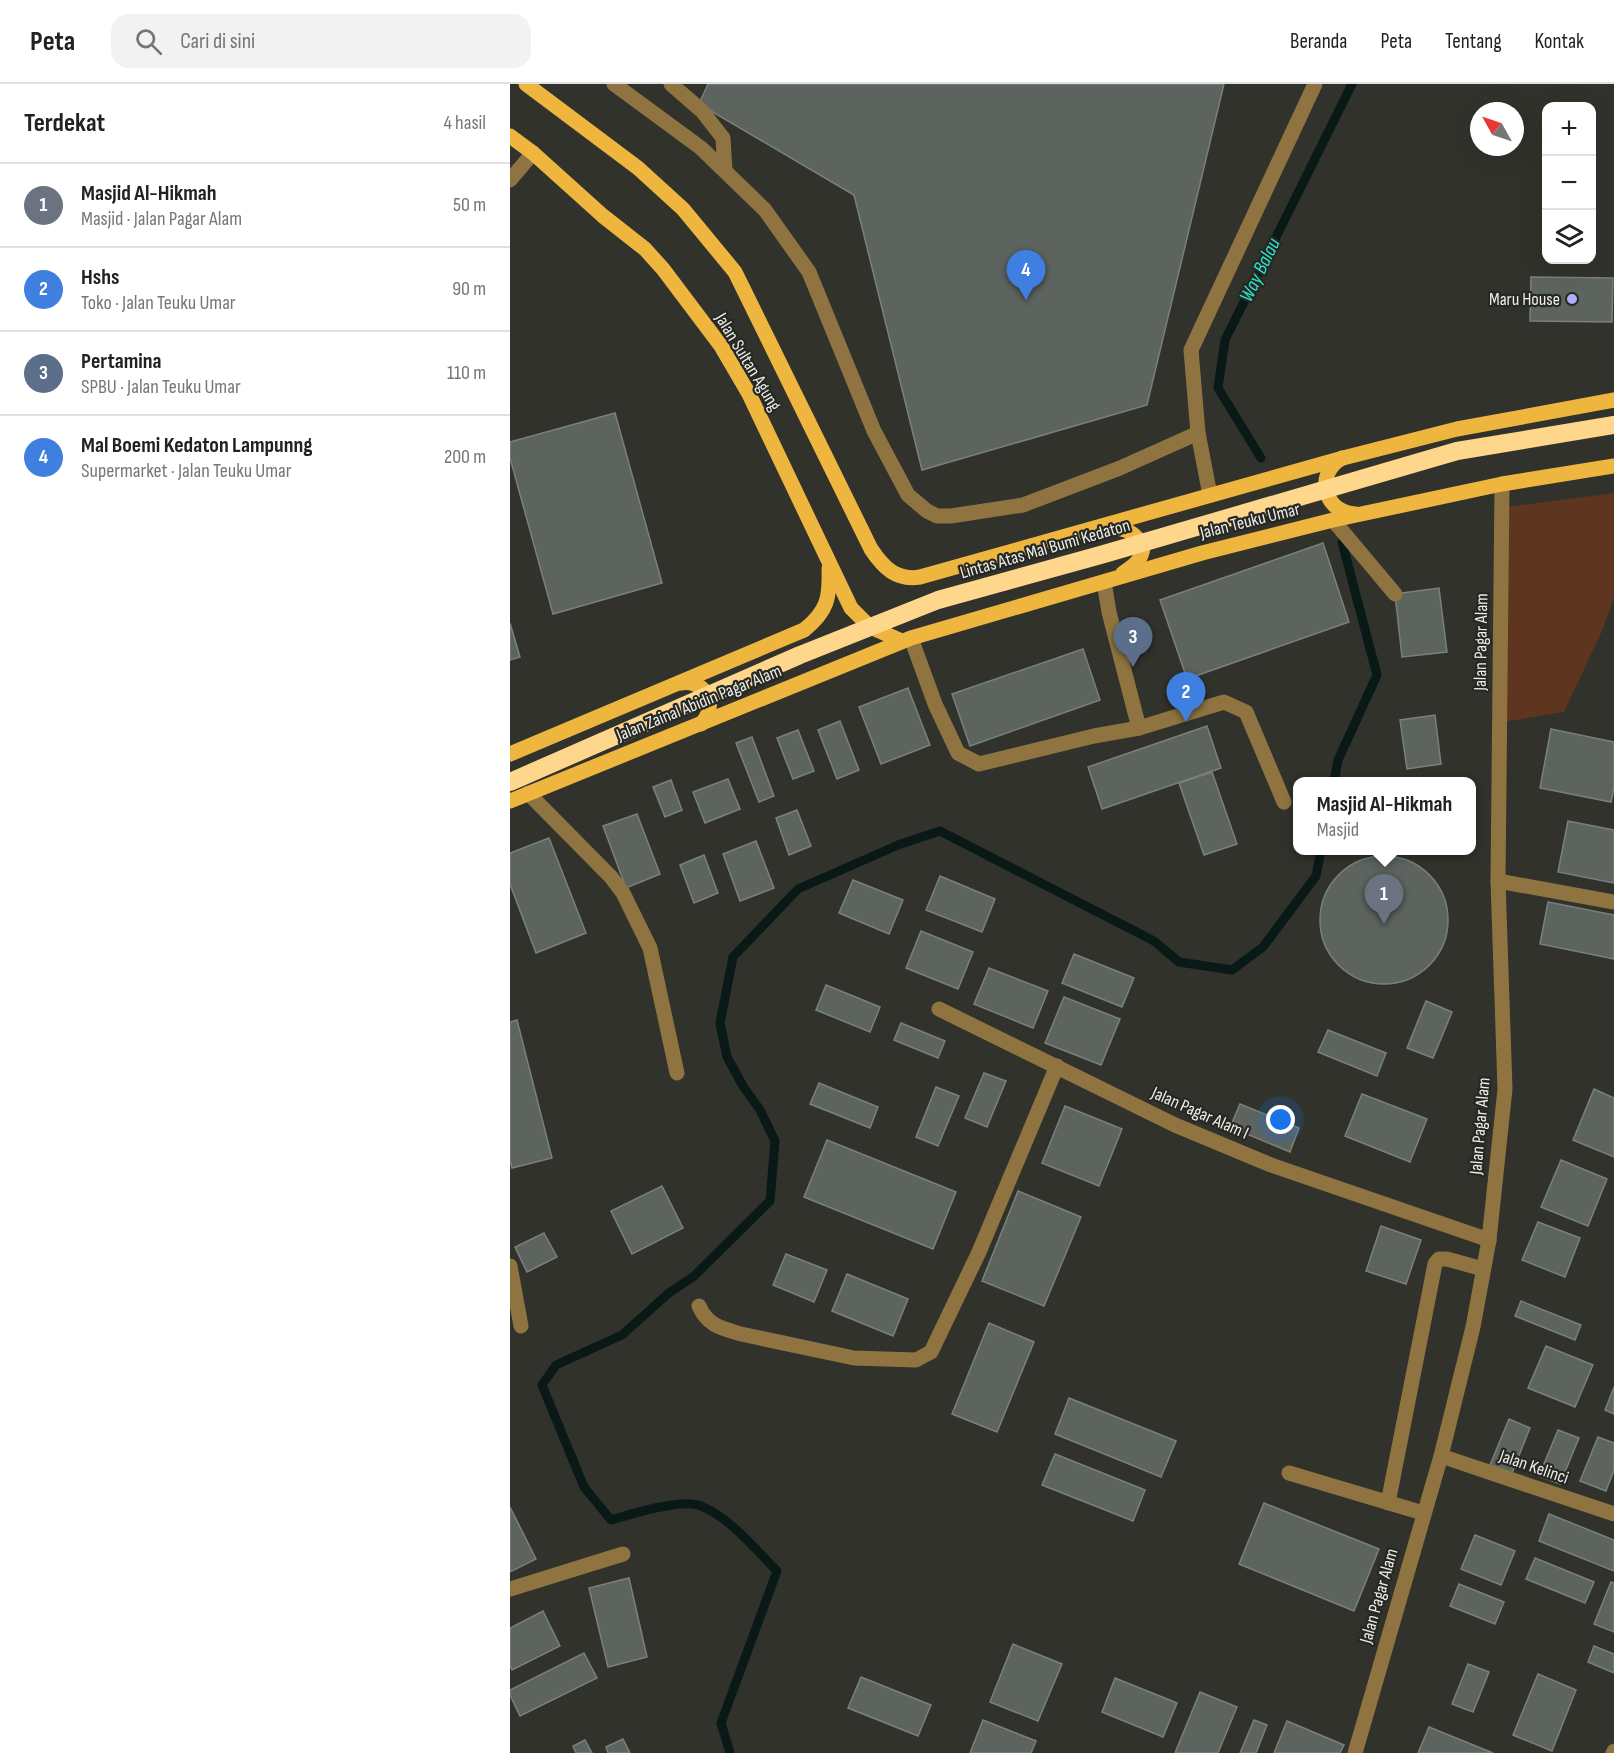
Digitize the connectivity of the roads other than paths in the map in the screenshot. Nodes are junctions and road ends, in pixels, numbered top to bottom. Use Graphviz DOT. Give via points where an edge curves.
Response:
graph roads {
  1 [pos="526,84"];
  2 [pos="614,84"];
  3 [pos="672,84"];
  4 [pos="1315,84"];
  5 [pos="510,136"];
  6 [pos="533,153"];
  7 [pos="725,171"];
  8 [pos="510,180"];
  9 [pos="1614,400"];
  10 [pos="1614,425"];
  11 [pos="1198,433"];
  12 [pos="1343,458"];
  13 [pos="1614,466"];
  14 [pos="1502,484"];
  15 [pos="1210,495"];
  16 [pos="1359,514"];
  17 [pos="1333,520"];
  18 [pos="1102,525"];
  19 [pos="829,562"];
  20 [pos="920,577"];
  21 [pos="1107,581"];
  22 [pos="1395,594"];
  23 [pos="907,639"];
  24 [pos="681,683"];
  25 [pos="701,724"];
  26 [pos="1138,728"];
  27 [pos="510,753"];
  28 [pos="510,782"];
  29 [pos="528,793"];
  30 [pos="510,801"];
  31 [pos="1284,802"];
  32 [pos="1498,880"];
  33 [pos="1614,902"];
  34 [pos="939,1009"];
  35 [pos="1057,1066"];
  36 [pos="677,1074"];
  37 [pos="1489,1240"];
  38 [pos="510,1266"];
  39 [pos="1483,1269"];
  40 [pos="699,1306"];
  41 [pos="521,1326"];
  42 [pos="1441,1456"];
  43 [pos="1289,1473"];
  44 [pos="1388,1503"];
  45 [pos="1423,1513"];
  46 [pos="1614,1514"];
  47 [pos="623,1554"];
  48 [pos="510,1589"];
  49 [pos="1354,1753"];
  1 -- 20 [label="main road, Jalan Sultan Agung" via="638,168 683,209 735,272 871,549 895,575"];
  2 -- 7 [label="street" via="701,148"];
  3 -- 7 [label="street" via="702,111 723,138"];
  4 -- 11 [label="street" via="1191,350"];
  5 -- 6 [label="main road, Jalan Sultan Agung"];
  6 -- 8 [label="street"];
  6 -- 19 [label="main road, Jalan Sultan Agung" via="645,249 720,346 749,394"];
  7 -- 11 [label="street" via="765,210 809,272 874,431 908,495 927,511 951,516 1023,505"];
  9 -- 12 [label="main road, Jalan Teuku Umar" via="1457,429"];
  10 -- 28 [label="highway, Lintas Atas Mal Bumi Kedaton, bridge" via="1456,451 938,600 800,655"];
  11 -- 15 [label="street"];
  12 -- 15 [label="main road, Jalan Teuku Umar"];
  12 -- 16 [label="main road" via="1329,470 1325,489 1340,511"];
  13 -- 14 [label="main road, Jalan Teuku Umar"];
  14 -- 16 [label="main road, Jalan Teuku Umar"];
  14 -- 32 [label="street, Jalan Pagar Alam"];
  15 -- 18 [label="main road, Jalan Teuku Umar"];
  16 -- 17 [label="main road, Jalan Teuku Umar"];
  17 -- 21 [label="main road, Jalan Teuku Umar"];
  17 -- 22 [label="street"];
  18 -- 20 [label="main road, Jalan Teuku Umar"];
  18 -- 21 [label="main road" via="1134,534 1143,547 1142,556 1132,568"];
  19 -- 23 [label="main road, Jalan Sultan Agung" via="856,614 878,632"];
  19 -- 24 [label="main road, Jalan Zainal Abidin Pagar Alam" via="828,599 811,624 790,637"];
  21 -- 23 [label="main road, Jalan Teuku Umar"];
  21 -- 26 [label="street" via="1109,612"];
  23 -- 25 [label="main road, Jalan Zainal Abidin Pagar Alam"];
  23 -- 26 [label="street" via="958,753 979,764"];
  24 -- 25 [label="main road" via="696,684 707,693 709,712"];
  24 -- 27 [label="main road, Jalan Zainal Abidin Pagar Alam"];
  25 -- 29 [label="main road, Jalan Zainal Abidin Pagar Alam"];
  26 -- 31 [label="street" via="1224,702 1246,712"];
  29 -- 30 [label="main road, Jalan Zainal Abidin Pagar Alam"];
  29 -- 36 [label="street" via="624,893 650,948"];
  32 -- 33 [label="street"];
  32 -- 37 [label="street, Jalan Pagar Alam" via="1505,1089"];
  34 -- 35 [label="street, Jalan Pagar Alam I"];
  35 -- 37 [label="street, Jalan Pagar Alam I" via="1175,1125 1271,1165"];
  35 -- 40 [label="street" via="979,1252 931,1352 916,1360 854,1358 724,1329 710,1323"];
  37 -- 39 [label="street, Jalan Pagar Alam"];
  38 -- 41 [label="street"];
  39 -- 42 [label="street, Jalan Pagar Alam"];
  39 -- 44 [label="street" via="1447,1259 1439,1259 1435,1264"];
  42 -- 45 [label="street, Jalan Pagar Alam"];
  42 -- 46 [label="street, Jalan Kelinci"];
  43 -- 44 [label="street"];
  44 -- 45 [label="street"];
  45 -- 49 [label="street, Jalan Pagar Alam"];
  47 -- 48 [label="street"];
}
